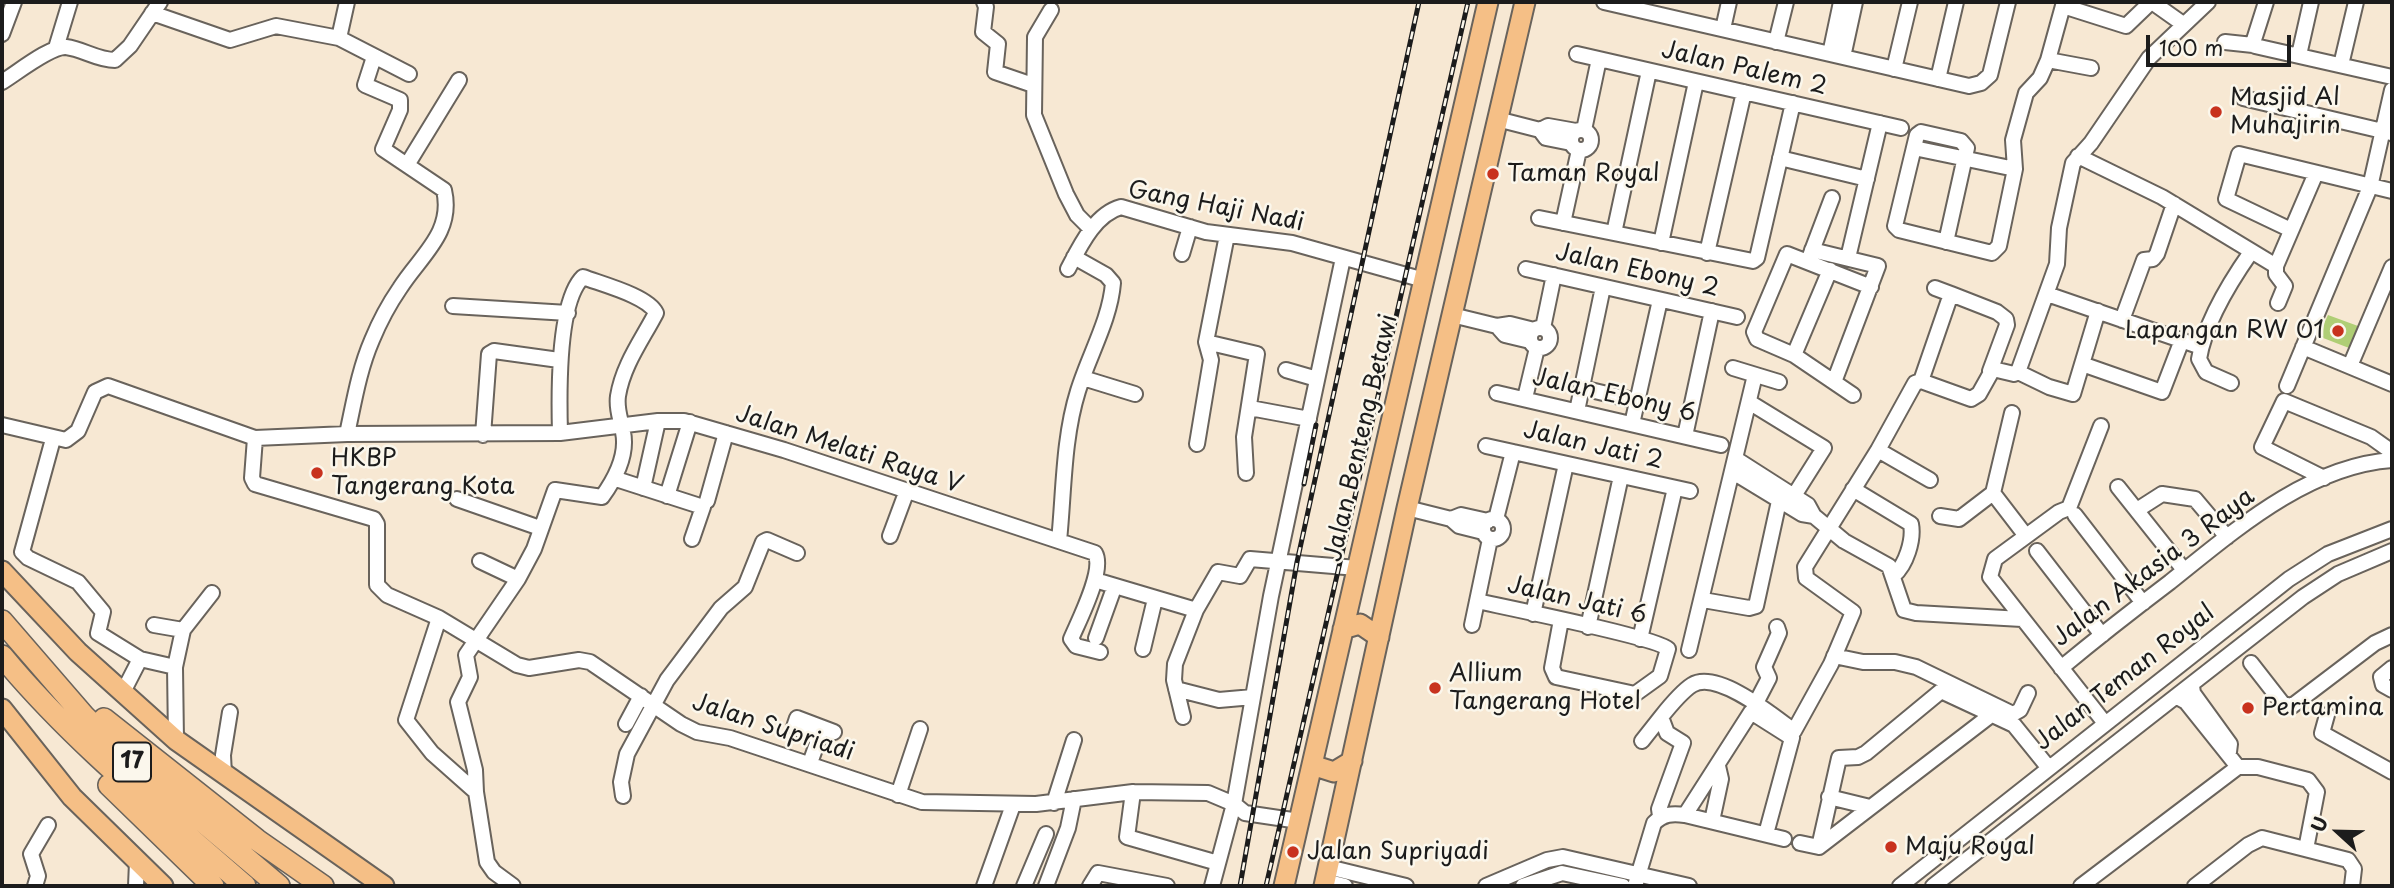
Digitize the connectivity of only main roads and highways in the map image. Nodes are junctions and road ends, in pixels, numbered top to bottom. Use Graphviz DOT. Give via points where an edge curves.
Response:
graph roads {
  1 [pos="1488,2"];
  2 [pos="1525,2"];
  3 [pos="2,571"];
  4 [pos="1351,596"];
  5 [pos="1385,607"];
  6 [pos="2,621"];
  7 [pos="1343,629"];
  8 [pos="1379,638"];
  9 [pos="2,656"];
  10 [pos="47,674"];
  11 [pos="29,689"];
  12 [pos="2,709"];
  13 [pos="1352,761"];
  14 [pos="1310,775"];
  15 [pos="1344,796"];
  16 [pos="1325,878"];
  17 [pos="163,886"];
  18 [pos="213,886"];
  19 [pos="245,886"];
  20 [pos="279,886"];
  21 [pos="323,886"];
  22 [pos="384,886"];
  23 [pos="1284,886"];
  1 -- 4 [label="main road, Jalan Benteng Betawi"];
  2 -- 5 [label="main road"];
  3 -- 22 [label="main road" via="122,694 176,740"];
  4 -- 5 [label="main road" via="1371,610"];
  4 -- 7 [label="main road, Jalan Benteng Betawi"];
  5 -- 8 [label="main road"];
  6 -- 10 [label="highway, 17"];
  7 -- 8 [label="main road" via="1360,624"];
  7 -- 14 [label="main road, Jalan Benteng Betawi"];
  8 -- 13 [label="main road"];
  9 -- 11 [label="highway, 17"];
  10 -- 20 [label="highway, 17" via="138,768"];
  10 -- 21 [label="highway" via="257,840"];
  11 -- 18 [label="highway" via="103,778"];
  11 -- 19 [label="highway, 17"];
  12 -- 17 [label="main road" via="72,797"];
  13 -- 14 [label="main road" via="1334,772"];
  13 -- 15 [label="main road"];
  14 -- 15 [label="main road" via="1329,781"];
  14 -- 23 [label="main road, Jalan Benteng Betawi"];
  15 -- 16 [label="main road"];
}
